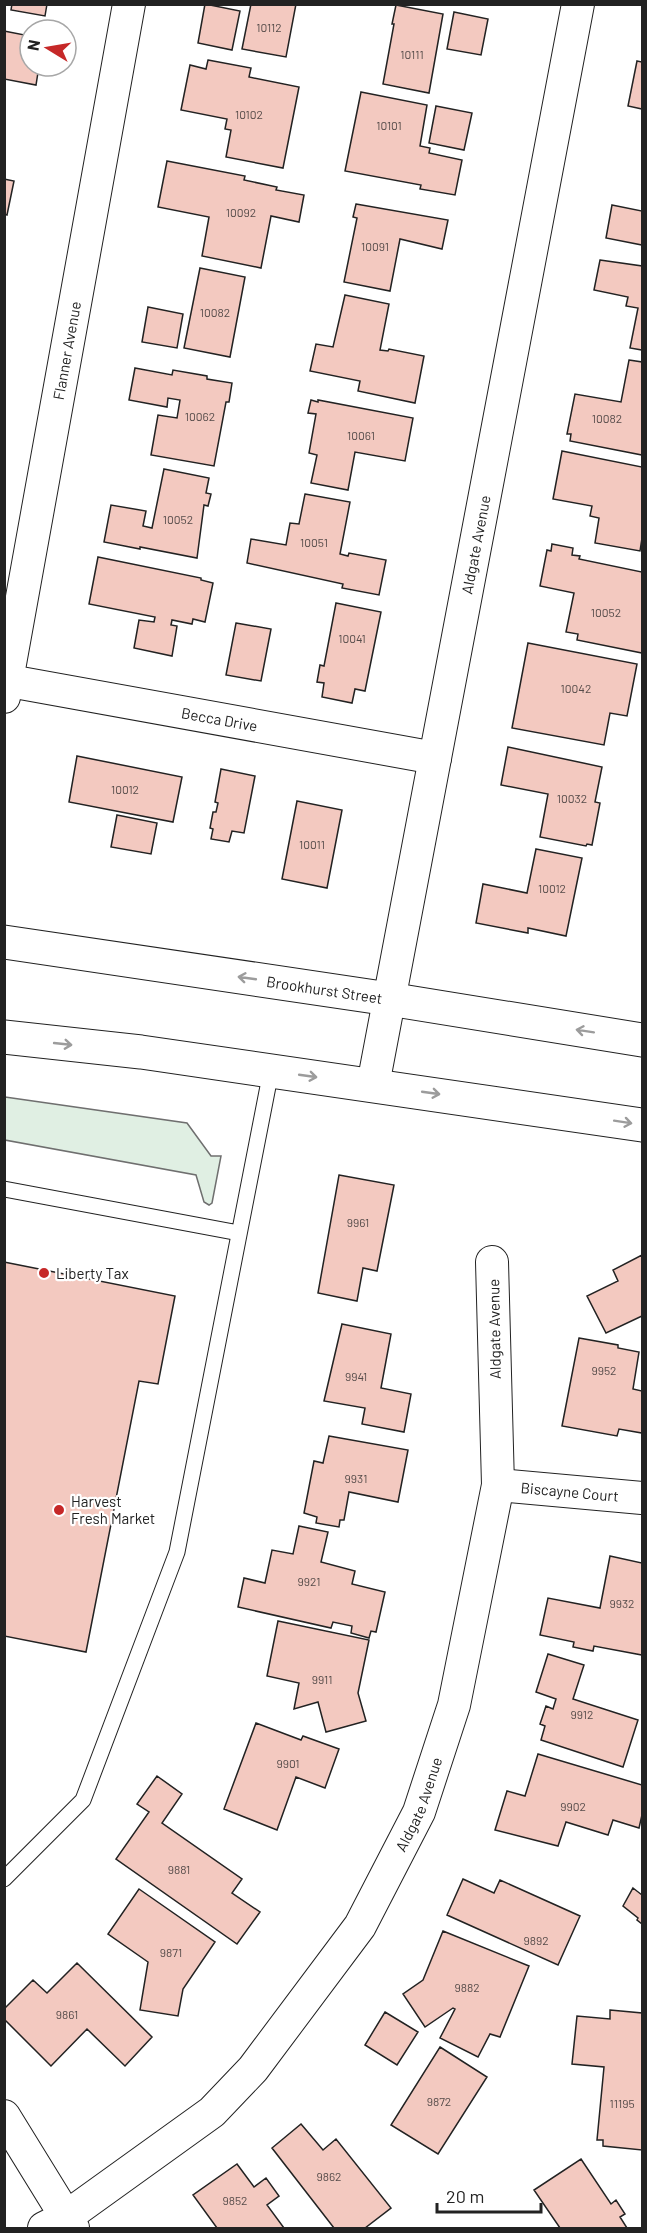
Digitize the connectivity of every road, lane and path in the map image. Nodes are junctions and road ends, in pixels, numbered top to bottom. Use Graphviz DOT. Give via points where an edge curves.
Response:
graph roads {
  1 [pos="129,4"];
  2 [pos="578,4"];
  3 [pos="5,686"];
  4 [pos="435,758"];
  5 [pos="4,942"];
  6 [pos="389,999"];
  7 [pos="4,1038"];
  8 [pos="642,1040"];
  9 [pos="271,1071"];
  10 [pos="373,1085"];
  11 [pos="642,1125"];
  12 [pos="4,1189"];
  13 [pos="239,1233"];
  14 [pos="492,1262"];
  15 [pos="498,1485"];
  16 [pos="642,1498"];
  17 [pos="4,1879"];
  18 [pos="4,2116"];
  19 [pos="61,2225"];
  1 -- 3 [label="street, Flanner Avenue"];
  2 -- 4 [label="street, Aldgate Avenue"];
  3 -- 4 [label="street, Becca Drive"];
  4 -- 6 [label="street, Aldgate Avenue"];
  6 -- 5 [label="main road, Brookhurst Street, one-way"];
  8 -- 6 [label="main road, Brookhurst Street, one-way"];
  6 -- 10 [label="street, Aldgate Avenue"];
  7 -- 9 [label="main road, one-way"];
  9 -- 10 [label="main road, one-way"];
  9 -- 13 [label="lane"];
  10 -- 11 [label="main road, one-way"];
  12 -- 13 [label="lane"];
  13 -- 17 [label="lane" via="177,1552 83,1800"];
  14 -- 15 [label="street, Aldgate Avenue"];
  15 -- 16 [label="street, Biscayne Court"];
  15 -- 19 [label="street, Aldgate Avenue" via="454,1705 419,1812 360,1926 252,2069 212,2112"];
  18 -- 19 [label="street"];
}
